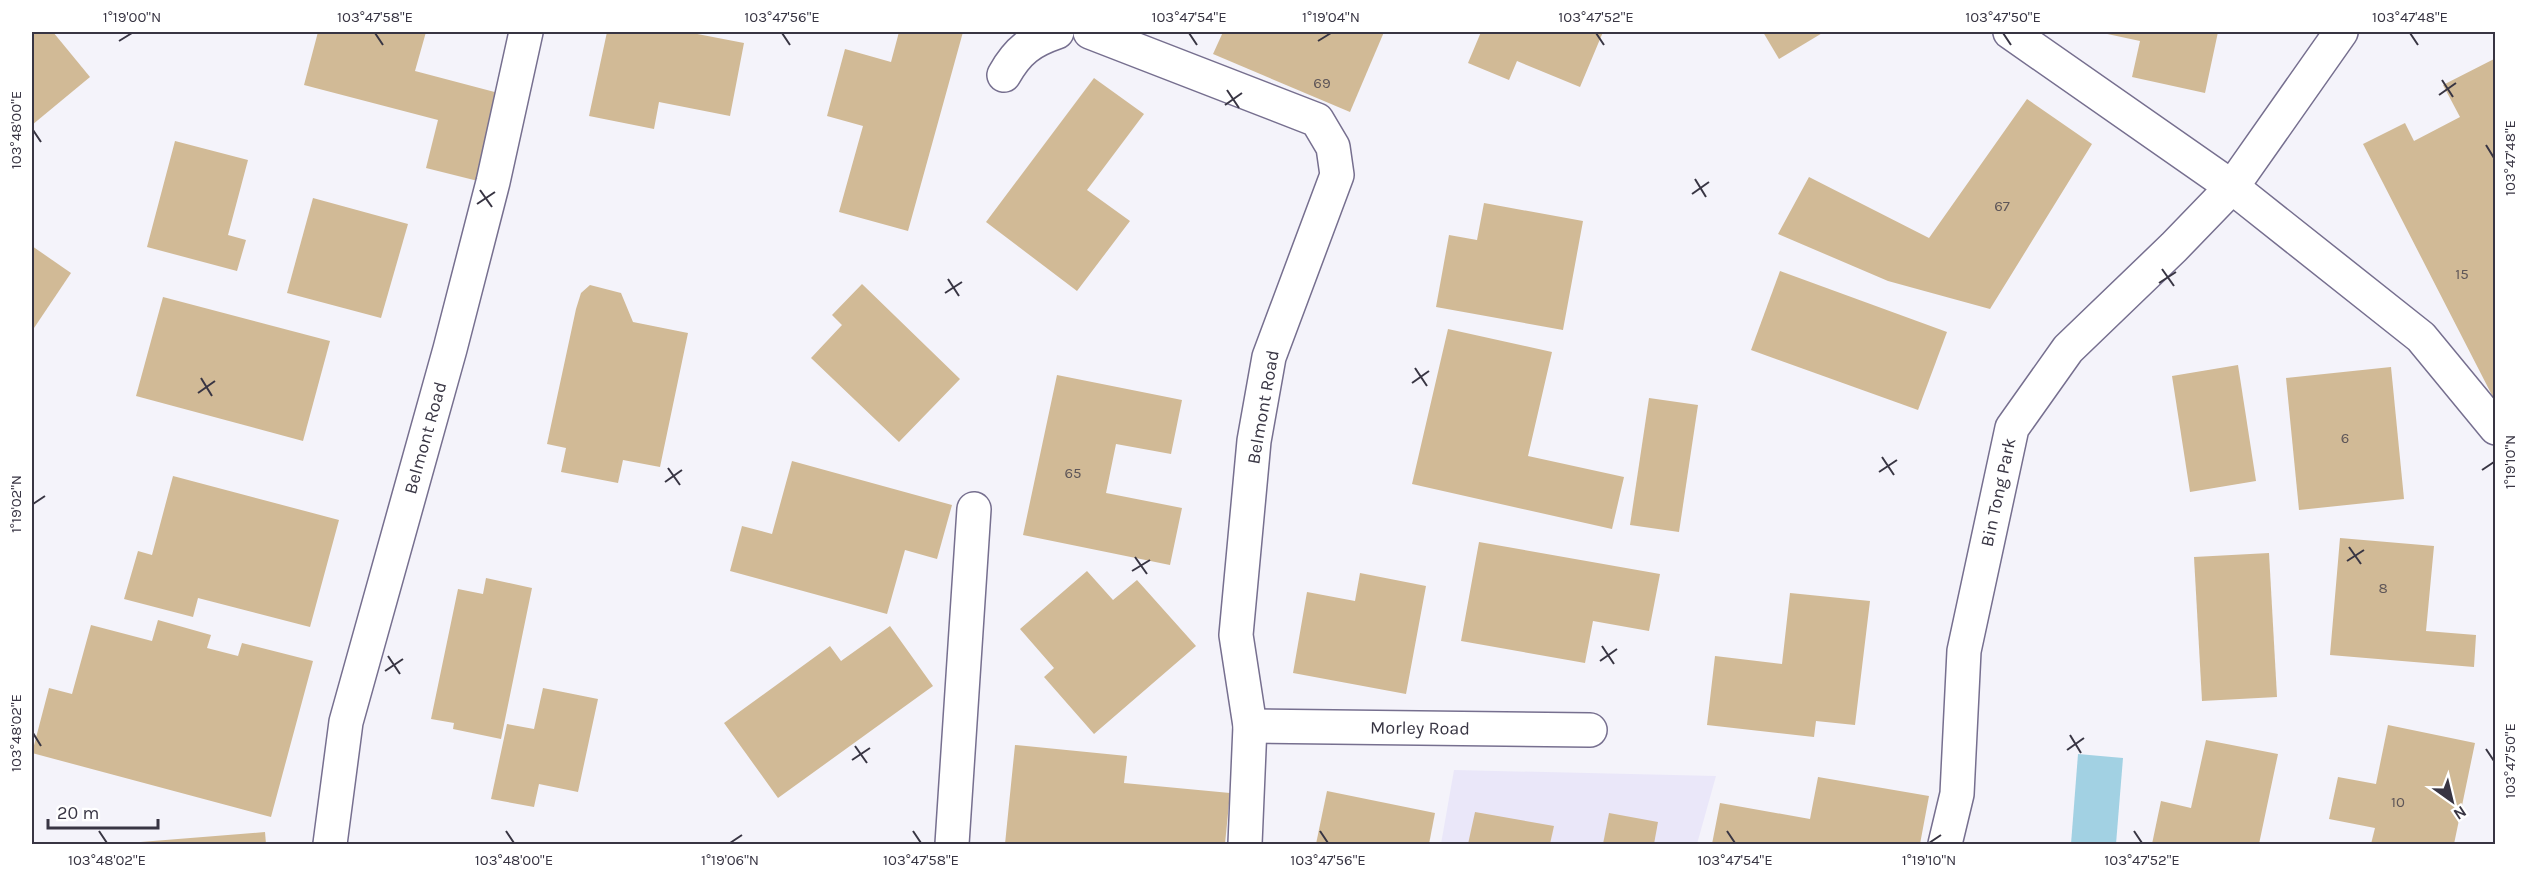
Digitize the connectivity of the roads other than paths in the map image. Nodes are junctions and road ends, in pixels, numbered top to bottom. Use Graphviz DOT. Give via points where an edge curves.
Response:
graph roads {
  1 [pos="526,32"];
  2 [pos="1058,32"];
  3 [pos="1090,32"];
  4 [pos="2010,32"];
  5 [pos="2341,32"];
  6 [pos="1004,75"];
  7 [pos="2232,187"];
  8 [pos="2496,428"];
  9 [pos="974,509"];
  10 [pos="1250,726"];
  11 [pos="1590,730"];
  12 [pos="330,844"];
  13 [pos="952,844"];
  14 [pos="1245,844"];
  15 [pos="1945,844"];
  1 -- 12 [label="street, Belmont Road" via="450,349 346,722"];
  2 -- 6 [label="street" via="1042,37 1015,56"];
  3 -- 10 [label="street, Belmont Road" via="1317,120 1334,147 1337,175 1269,357 1254,441 1236,635"];
  4 -- 7 [label="street"];
  5 -- 7 [label="street, Bin Tong Park"];
  7 -- 8 [label="street" via="2421,338"];
  7 -- 15 [label="street, Bin Tong Park" via="2068,349 2012,428 1964,651 1957,794"];
  9 -- 13 [label="street"];
  10 -- 11 [label="street, Morley Road"];
  10 -- 14 [label="street, Belmont Road"];
}
